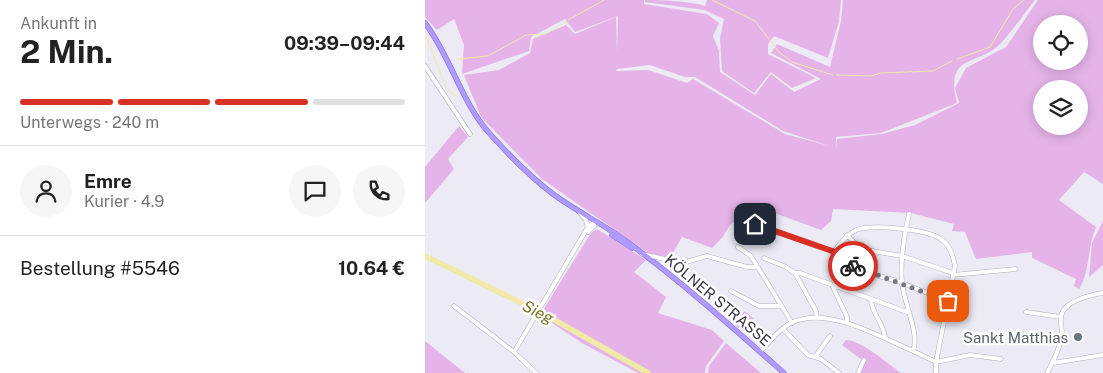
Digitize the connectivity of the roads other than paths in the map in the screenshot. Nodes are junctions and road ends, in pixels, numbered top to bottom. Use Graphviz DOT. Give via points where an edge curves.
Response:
graph roads {
  1 [pos="425,23"];
  2 [pos="425,66"];
  3 [pos="430,72"];
  4 [pos="425,77"];
  5 [pos="470,134"];
  6 [pos="579,211"];
  7 [pos="909,214"];
  8 [pos="595,222"];
  9 [pos="755,224"];
  10 [pos="588,230"];
  11 [pos="905,230"];
  12 [pos="847,235"];
  13 [pos="737,247"];
  14 [pos="835,252"];
  15 [pos="642,254"];
  16 [pos="902,256"];
  17 [pos="764,258"];
  18 [pos="758,267"];
  19 [pos="1016,269"];
  20 [pos="795,273"];
  21 [pos="953,274"];
  22 [pos="902,284"];
  23 [pos="832,285"];
  24 [pos="731,292"];
  25 [pos="1103,292"];
  26 [pos="871,300"];
  27 [pos="948,301"];
  28 [pos="454,306"];
  29 [pos="781,306"];
  30 [pos="907,312"];
  31 [pos="1026,312"];
  32 [pos="1061,317"];
  33 [pos="817,318"];
  34 [pos="792,322"];
  35 [pos="847,323"];
  36 [pos="783,329"];
  37 [pos="830,336"];
  38 [pos="885,338"];
  39 [pos="913,351"];
  40 [pos="514,352"];
  41 [pos="760,352"];
  42 [pos="1103,355"];
  43 [pos="815,356"];
  44 [pos="1001,359"];
  45 [pos="865,360"];
  46 [pos="936,362"];
  47 [pos="1053,363"];
  48 [pos="537,373"];
  49 [pos="783,373"];
  50 [pos="839,373"];
  51 [pos="858,373"];
  52 [pos="936,373"];
  53 [pos="1047,373"];
  1 -- 6 [label="main road, KÖLNER STRASSE" via="485,128 541,184"];
  2 -- 3 [label="street"];
  3 -- 4 [label="street"];
  3 -- 5 [label="street"];
  6 -- 8 [label="main road, KÖLNER STRASSE"];
  6 -- 10 [label="street"];
  7 -- 11 [label="street"];
  8 -- 10 [label="street"];
  8 -- 15 [label="main road, KÖLNER STRASSE" via="621,243"];
  9 -- 14 [label="street"];
  10 -- 40 [label="street"];
  11 -- 12 [label="street" via="871,227"];
  11 -- 16 [label="street"];
  11 -- 21 [label="street" via="929,233 942,239 953,258"];
  12 -- 14 [label="street"];
  12 -- 16 [label="street" via="860,249"];
  13 -- 18 [label="street" via="749,253"];
  14 -- 22 [label="street" via="861,271"];
  15 -- 18 [label="street" via="682,263 707,256"];
  15 -- 41 [label="main road, KÖLNER STRASSE" via="708,305"];
  16 -- 21 [label="street"];
  16 -- 22 [label="street"];
  17 -- 20 [label="street"];
  18 -- 29 [label="street"];
  19 -- 21 [label="street"];
  20 -- 23 [label="street"];
  20 -- 33 [label="street"];
  21 -- 27 [label="street"];
  22 -- 27 [label="street"];
  22 -- 30 [label="street"];
  23 -- 26 [label="street"];
  23 -- 35 [label="street"];
  24 -- 29 [label="street" via="759,306"];
  25 -- 32 [label="street" via="1081,298 1066,308"];
  26 -- 30 [label="street"];
  26 -- 38 [label="street"];
  27 -- 46 [label="street"];
  28 -- 40 [label="street"];
  29 -- 34 [label="street"];
  30 -- 39 [label="street" via="916,341"];
  31 -- 32 [label="street"];
  32 -- 47 [label="street" via="1062,334"];
  33 -- 34 [label="street"];
  33 -- 35 [label="street"];
  34 -- 36 [label="street"];
  35 -- 38 [label="street"];
  36 -- 41 [label="street"];
  36 -- 43 [label="street" via="808,354"];
  37 -- 43 [label="street"];
  38 -- 39 [label="street"];
  39 -- 46 [label="street"];
  40 -- 48 [label="street"];
  41 -- 49 [label="main road, KÖLNER STRASSE"];
  42 -- 47 [label="street"];
  43 -- 50 [label="street"];
  44 -- 46 [label="street" via="970,355"];
  45 -- 51 [label="street"];
  46 -- 52 [label="street"];
  47 -- 53 [label="street"];
}
